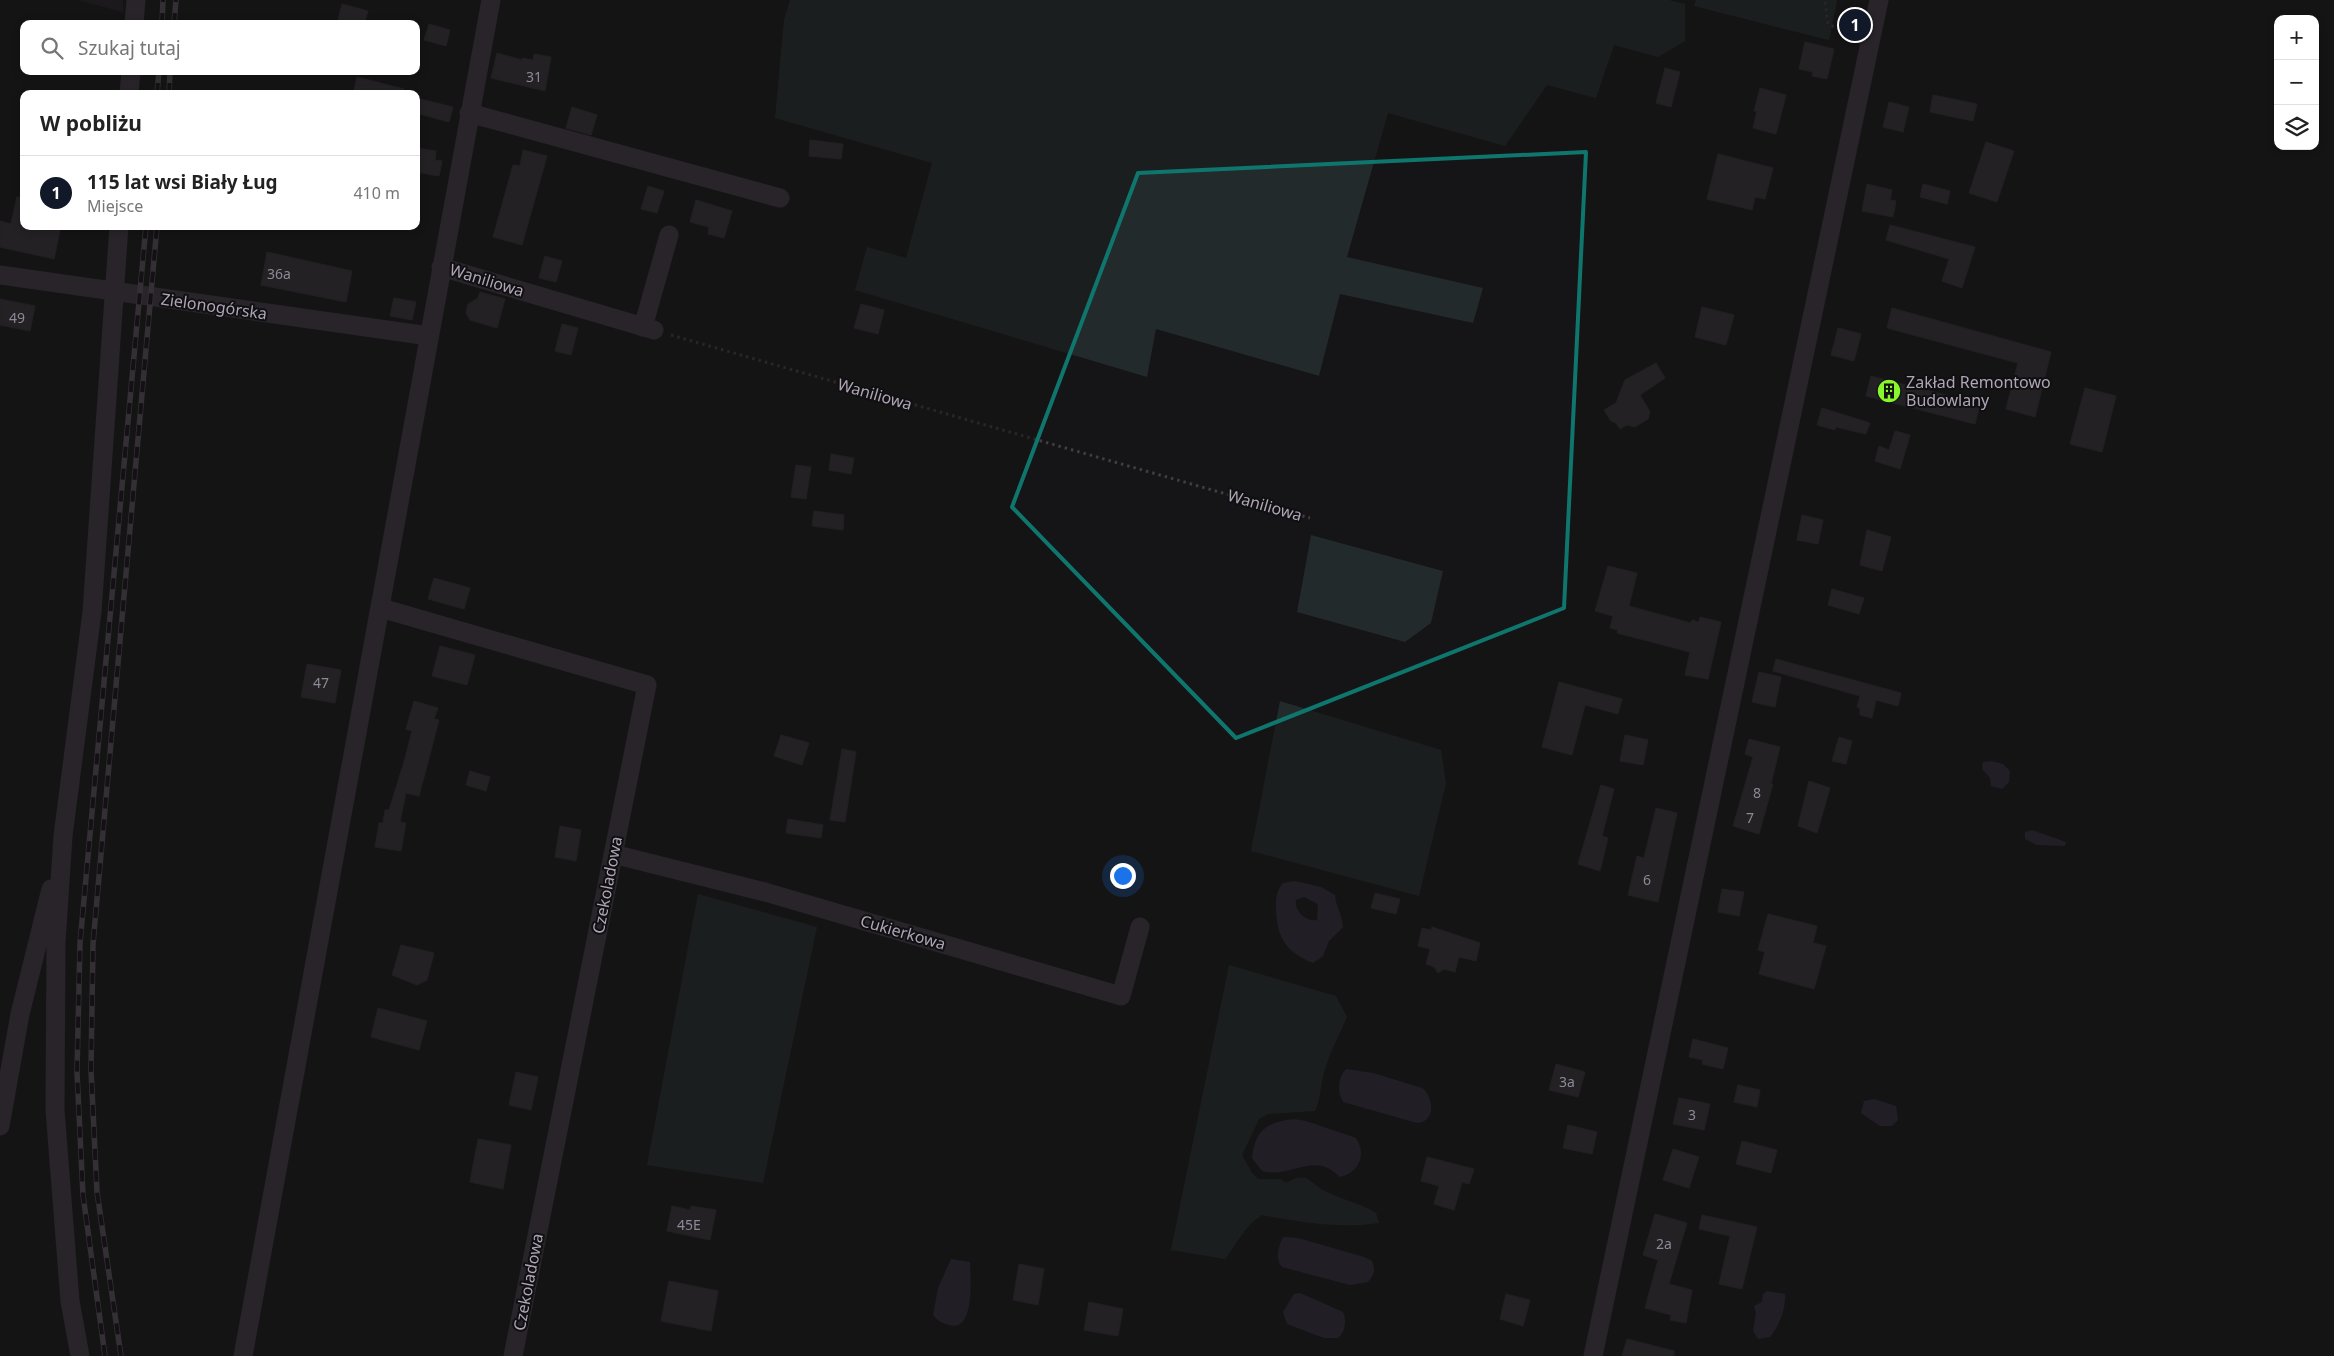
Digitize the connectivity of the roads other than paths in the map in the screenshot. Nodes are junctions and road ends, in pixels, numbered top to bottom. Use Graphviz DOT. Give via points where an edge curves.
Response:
graph roads {
  1 [pos="136,0"];
  2 [pos="491,0"];
  3 [pos="1879,0"];
  4 [pos="134,20"];
  5 [pos="130,75"];
  6 [pos="129,90"];
  7 [pos="469,113"];
  8 [pos="780,198"];
  9 [pos="119,230"];
  10 [pos="669,235"];
  11 [pos="441,267"];
  12 [pos="0,275"];
  13 [pos="114,292"];
  14 [pos="429,336"];
  15 [pos="382,608"];
  16 [pos="63,836"];
  17 [pos="614,854"];
  18 [pos="1140,927"];
  19 [pos="0,1126"];
  20 [pos="80,1356"];
  21 [pos="243,1356"];
  22 [pos="513,1356"];
  23 [pos="1593,1356"];
  1 -- 4 [label="street"];
  2 -- 7 [label="street"];
  3 -- 23 [label="street"];
  5 -- 6 [label="street"];
  7 -- 8 [label="street"];
  7 -- 11 [label="street"];
  9 -- 13 [label="street"];
  10 -- 11 [label="street, Waniliowa" via="648,329"];
  11 -- 14 [label="street"];
  12 -- 13 [label="street, Zielonogórska"];
  13 -- 14 [label="street, Zielonogórska"];
  13 -- 16 [label="street" via="92,612"];
  14 -- 15 [label="street"];
  15 -- 17 [label="street, Czekoladowa" via="648,685"];
  15 -- 21 [label="street"];
  16 -- 19 [label="street" via="20,1014"];
  16 -- 20 [label="street" via="56,942 55,1110 70,1301"];
  17 -- 18 [label="street, Cukierkowa" via="765,892 1121,996"];
  17 -- 22 [label="street, Czekoladowa"];
}
